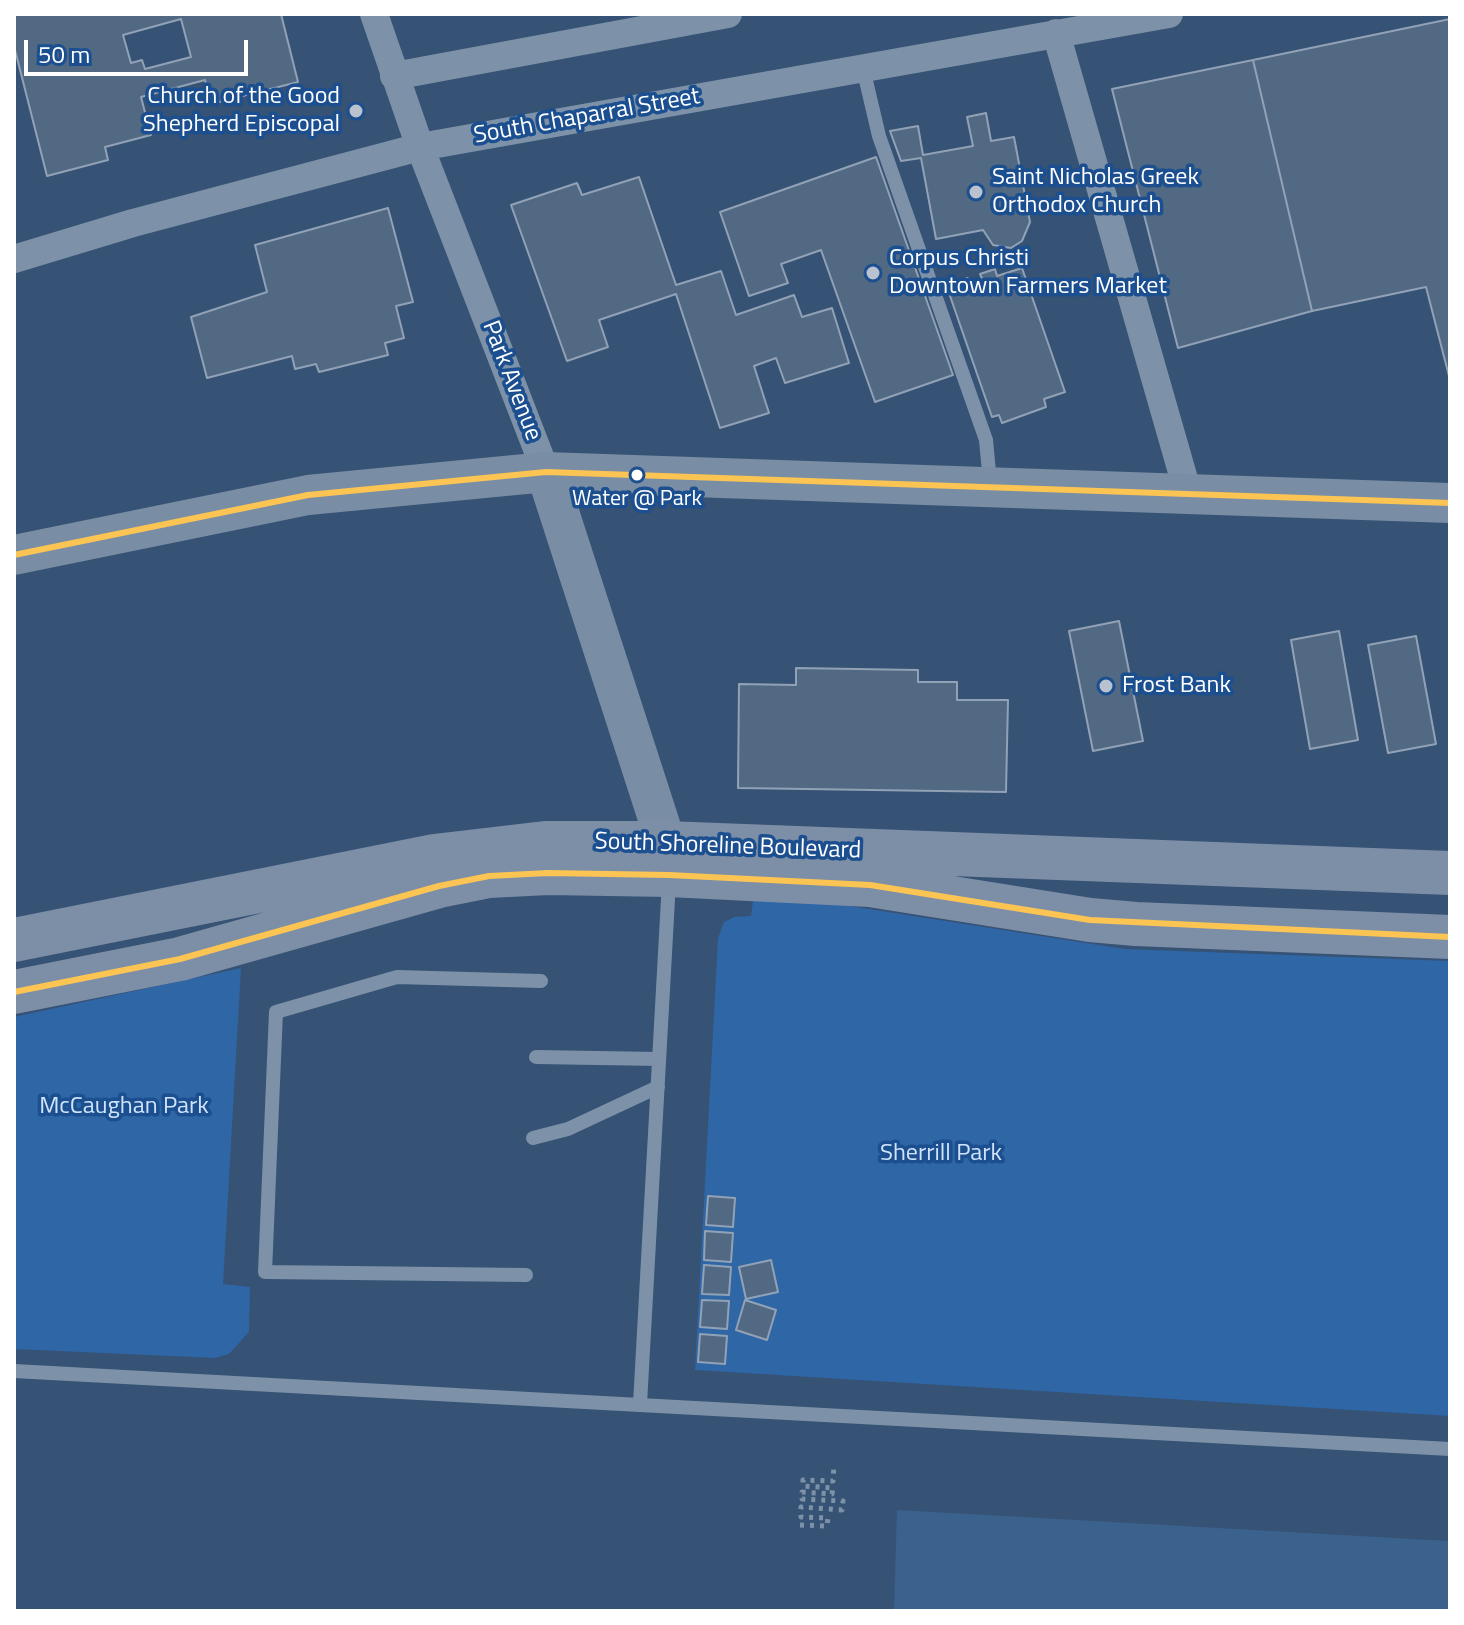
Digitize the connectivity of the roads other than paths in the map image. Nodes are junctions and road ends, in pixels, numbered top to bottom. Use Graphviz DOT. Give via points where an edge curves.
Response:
graph roads {
  1 [pos="374,14"];
  2 [pos="728,14"];
  3 [pos="1169,14"];
  4 [pos="1056,33"];
  5 [pos="863,68"];
  6 [pos="394,76"];
  7 [pos="420,147"];
  8 [pos="14,259"];
  9 [pos="546,472"];
  10 [pos="991,486"];
  11 [pos="1188,493"];
  12 [pos="1450,503"];
  13 [pos="14,555"];
  14 [pos="668,859"];
  15 [pos="1450,873"];
  16 [pos="1450,937"];
  17 [pos="14,940"];
  18 [pos="541,981"];
  19 [pos="14,992"];
  20 [pos="536,1057"];
  21 [pos="659,1059"];
  22 [pos="658,1087"];
  23 [pos="533,1138"];
  24 [pos="526,1275"];
  25 [pos="14,1371"];
  26 [pos="640,1404"];
  27 [pos="1450,1449"];
  1 -- 6 [label="street, Park Avenue"];
  2 -- 6 [label="street"];
  3 -- 4 [label="street, South Chaparral Street"];
  4 -- 5 [label="street, South Chaparral Street"];
  4 -- 11 [label="street"];
  5 -- 7 [label="street, South Chaparral Street"];
  5 -- 10 [label="lane" via="879,136 986,440"];
  6 -- 7 [label="street, Park Avenue"];
  7 -- 8 [label="street, South Chaparral Street"];
  7 -- 9 [label="street, Park Avenue"];
  9 -- 10 [label="street"];
  9 -- 13 [label="street" via="308,495"];
  9 -- 14 [label="street, Park Avenue"];
  10 -- 11 [label="street"];
  11 -- 12 [label="street"];
  14 -- 15 [label="main road, South Shoreline Boulevard"];
  14 -- 16 [label="main road, South Shoreline Boulevard" via="1121,923"];
  14 -- 17 [label="main road, South Shoreline Boulevard" via="545,843 434,856"];
  14 -- 19 [label="main road, South Shoreline Boulevard" via="489,876 439,886 180,959"];
  14 -- 21 [label="lane"];
  18 -- 24 [label="lane" via="397,977 276,1012 265,1272"];
  20 -- 21 [label="lane"];
  21 -- 22 [label="lane"];
  22 -- 23 [label="lane" via="568,1129"];
  22 -- 26 [label="lane"];
  25 -- 26 [label="lane"];
  26 -- 27 [label="lane"];
}
